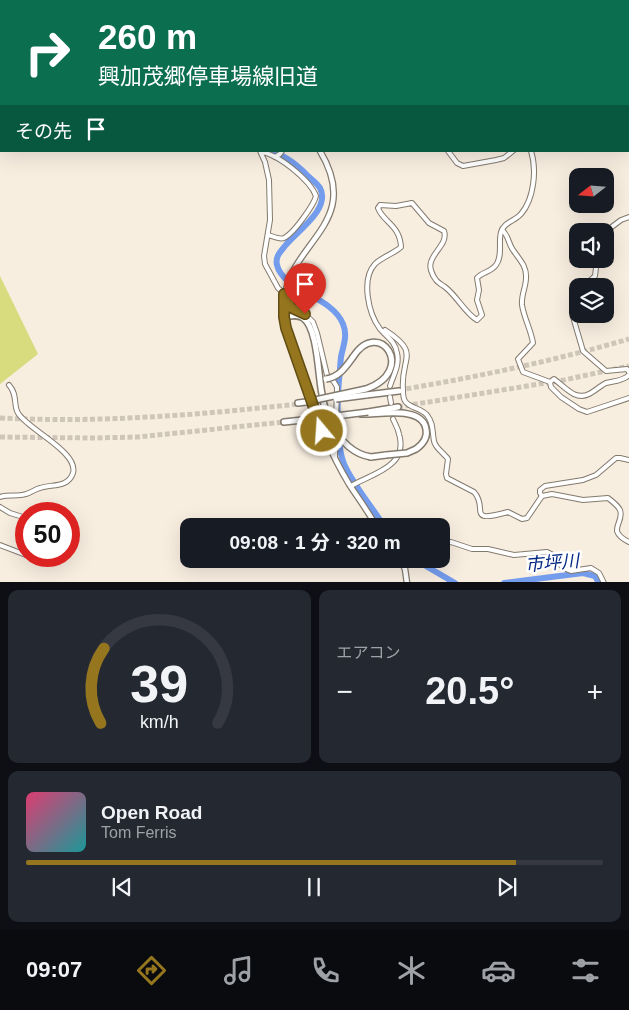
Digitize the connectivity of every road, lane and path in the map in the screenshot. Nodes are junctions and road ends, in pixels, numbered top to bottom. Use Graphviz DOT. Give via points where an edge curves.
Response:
graph roads {
  1 [pos="260,152"];
  2 [pos="281,152"];
  3 [pos="320,152"];
  4 [pos="449,152"];
  5 [pos="512,152"];
  6 [pos="531,152"];
  7 [pos="275,157"];
  8 [pos="629,218"];
  9 [pos="614,225"];
  10 [pos="502,230"];
  11 [pos="268,235"];
  12 [pos="284,294"];
  13 [pos="284,317"];
  14 [pos="575,323"];
  15 [pos="379,326"];
  16 [pos="629,373"];
  17 [pos="319,378"];
  18 [pos="550,382"];
  19 [pos="9,385"];
  20 [pos="390,386"];
  21 [pos="399,390"];
  22 [pos="366,392"];
  23 [pos="390,397"];
  24 [pos="629,398"];
  25 [pos="298,404"];
  26 [pos="390,404"];
  27 [pos="398,407"];
  28 [pos="368,413"];
  29 [pos="393,419"];
  30 [pos="284,422"];
  31 [pos="335,457"];
  32 [pos="629,460"];
  33 [pos="352,486"];
  34 [pos="542,496"];
  35 [pos="0,497"];
  36 [pos="0,507"];
  37 [pos="15,515"];
  38 [pos="371,518"];
  39 [pos="450,542"];
  40 [pos="629,542"];
  41 [pos="0,545"];
  42 [pos="15,551"];
  43 [pos="404,568"];
  44 [pos="407,582"];
  45 [pos="604,582"];
  1 -- 7 [label="street"];
  1 -- 11 [label="street" via="269,178"];
  2 -- 7 [label="street"];
  3 -- 12 [label="main road" via="332,177 333,205 327,220 290,277"];
  4 -- 5 [label="street" via="463,166 504,158"];
  6 -- 10 [label="street" via="534,168 529,198 521,214"];
  7 -- 11 [label="street" via="302,177 316,196 297,226 285,237"];
  8 -- 9 [label="street"];
  10 -- 15 [label="street" via="498,262 477,278 477,300 482,315 477,320 432,275 431,260 444,240 444,231 429,223 412,204 380,205 380,212 393,224 401,244 374,264 366,286"];
  10 -- 18 [label="street" via="526,272 522,305 533,342 518,359 521,369 526,374"];
  11 -- 12 [label="street" via="265,264"];
  12 -- 13 [label="main road"];
  12 -- 31 [label="street" via="290,307 313,322 327,375 336,384"];
  13 -- 17 [label="highway" via="299,316 308,322"];
  13 -- 31 [label="main road" via="320,424"];
  14 -- 16 [label="street" via="583,351 606,371 626,370"];
  15 -- 20 [label="street" via="392,341 398,355"];
  15 -- 34 [label="street" via="405,347 404,400 429,418 434,443 448,459 447,478 478,496 481,514 488,517 508,512 522,519 528,518"];
  16 -- 18 [label="street" via="626,378 604,384 580,397 554,379"];
  17 -- 22 [label="highway, bridge" via="340,374 361,347 371,342 382,344 392,354 393,364 388,375"];
  17 -- 28 [label="highway, bridge" via="330,422 351,449 371,457 386,456 407,453 424,442 425,425 420,418 407,414"];
  18 -- 24 [label="street" via="561,397 587,412"];
  19 -- 35 [label="street" via="15,395 18,413 53,441 74,468 65,483 28,494"];
  21 -- 22 [label="highway"];
  22 -- 25 [label="highway, bridge"];
  23 -- 26 [label="street"];
  27 -- 28 [label="highway"];
  28 -- 30 [label="highway, bridge"];
  29 -- 33 [label="street" via="400,438 397,457 386,469"];
  31 -- 33 [label="main road"];
  32 -- 34 [label="street" via="616,458 596,475 545,486 540,490"];
  33 -- 38 [label="main road"];
  34 -- 40 [label="street" via="552,494 583,500 608,498 620,509 616,526 618,533"];
  36 -- 37 [label="street"];
  39 -- 45 [label="street" via="472,549 514,554 547,552 566,570 591,568"];
  41 -- 42 [label="street"];
  43 -- 44 [label="main road"];
}
